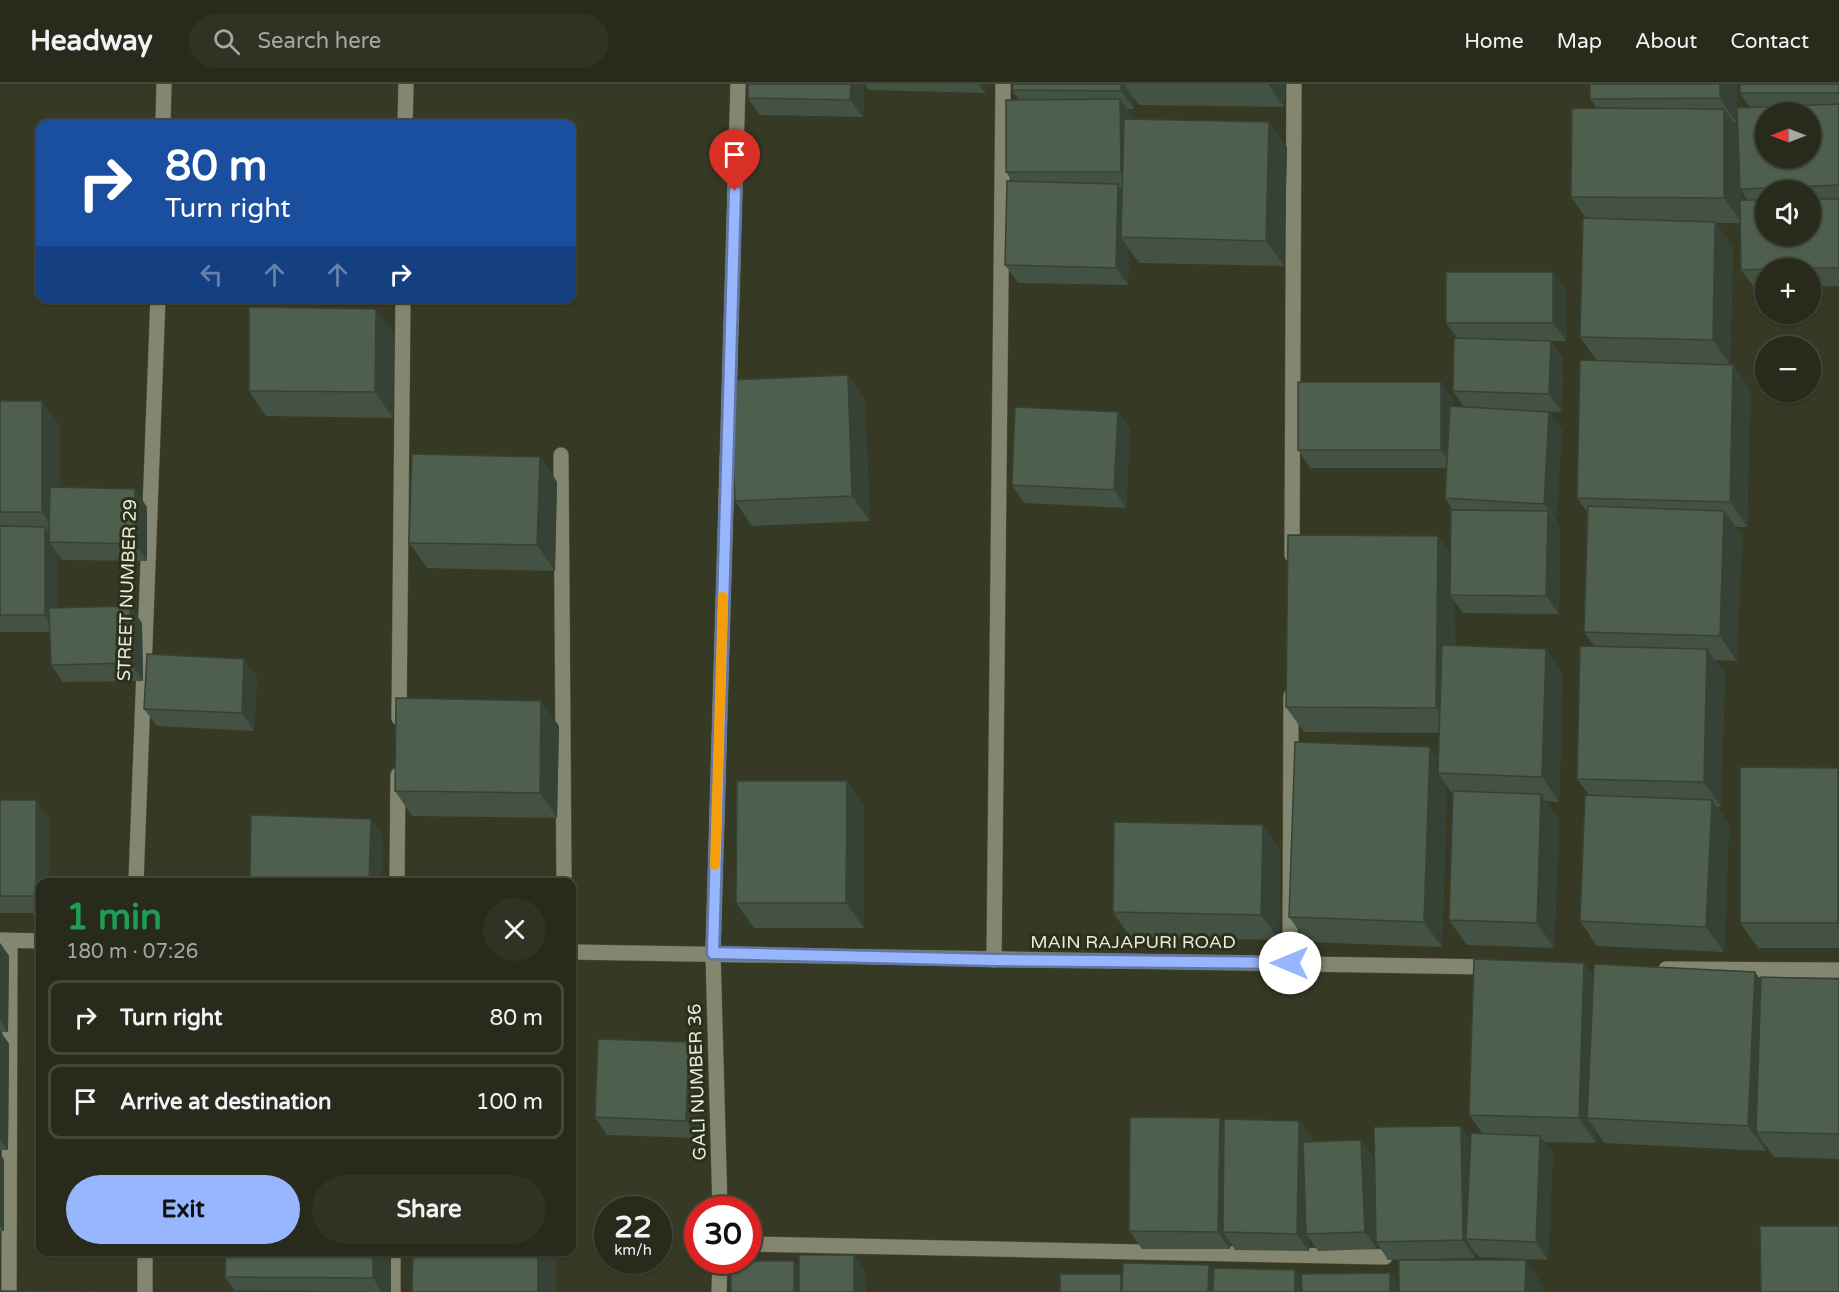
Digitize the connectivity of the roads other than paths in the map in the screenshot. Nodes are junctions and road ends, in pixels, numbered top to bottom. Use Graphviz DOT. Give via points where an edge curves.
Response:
graph roads {
  1 [pos="164,84"];
  2 [pos="406,84"];
  3 [pos="738,84"];
  4 [pos="1004,84"];
  5 [pos="1294,84"];
  6 [pos="163,120"];
  7 [pos="405,120"];
  8 [pos="158,303"];
  9 [pos="404,303"];
  10 [pos="561,455"];
  11 [pos="1292,571"];
  12 [pos="1291,678"];
  13 [pos="399,727"];
  14 [pos="398,763"];
  15 [pos="136,878"];
  16 [pos="397,878"];
  17 [pos="564,878"];
  18 [pos="5,940"];
  19 [pos="36,941"];
  20 [pos="576,952"];
  21 [pos="713,953"];
  22 [pos="994,960"];
  23 [pos="1290,963"];
  24 [pos="1502,968"];
  25 [pos="1653,969"];
  26 [pos="1839,970"];
  27 [pos="720,1196"];
  28 [pos="762,1244"];
  29 [pos="146,1256"];
  30 [pos="393,1256"];
  31 [pos="1385,1257"];
  32 [pos="720,1274"];
  33 [pos="9,1292"];
  34 [pos="145,1292"];
  35 [pos="393,1292"];
  36 [pos="720,1292"];
  1 -- 6 [label="street"];
  2 -- 7 [label="street"];
  3 -- 21 [label="street, GALI NUMBER 36"];
  4 -- 22 [label="street"];
  5 -- 11 [label="street"];
  8 -- 15 [label="street, STREET NUMBER 29"];
  9 -- 13 [label="street"];
  10 -- 17 [label="street"];
  12 -- 23 [label="street"];
  14 -- 16 [label="street"];
  18 -- 19 [label="street"];
  18 -- 33 [label="street"];
  20 -- 21 [label="street, MAIN RAJAPURI ROAD"];
  21 -- 22 [label="street, MAIN RAJAPURI ROAD"];
  21 -- 27 [label="street, GALI NUMBER 36"];
  22 -- 23 [label="street, MAIN RAJAPURI ROAD"];
  23 -- 24 [label="street, MAIN RAJAPURI ROAD"];
  25 -- 26 [label="street"];
  28 -- 31 [label="street"];
  29 -- 34 [label="street"];
  30 -- 35 [label="street"];
  32 -- 36 [label="street"];
}
